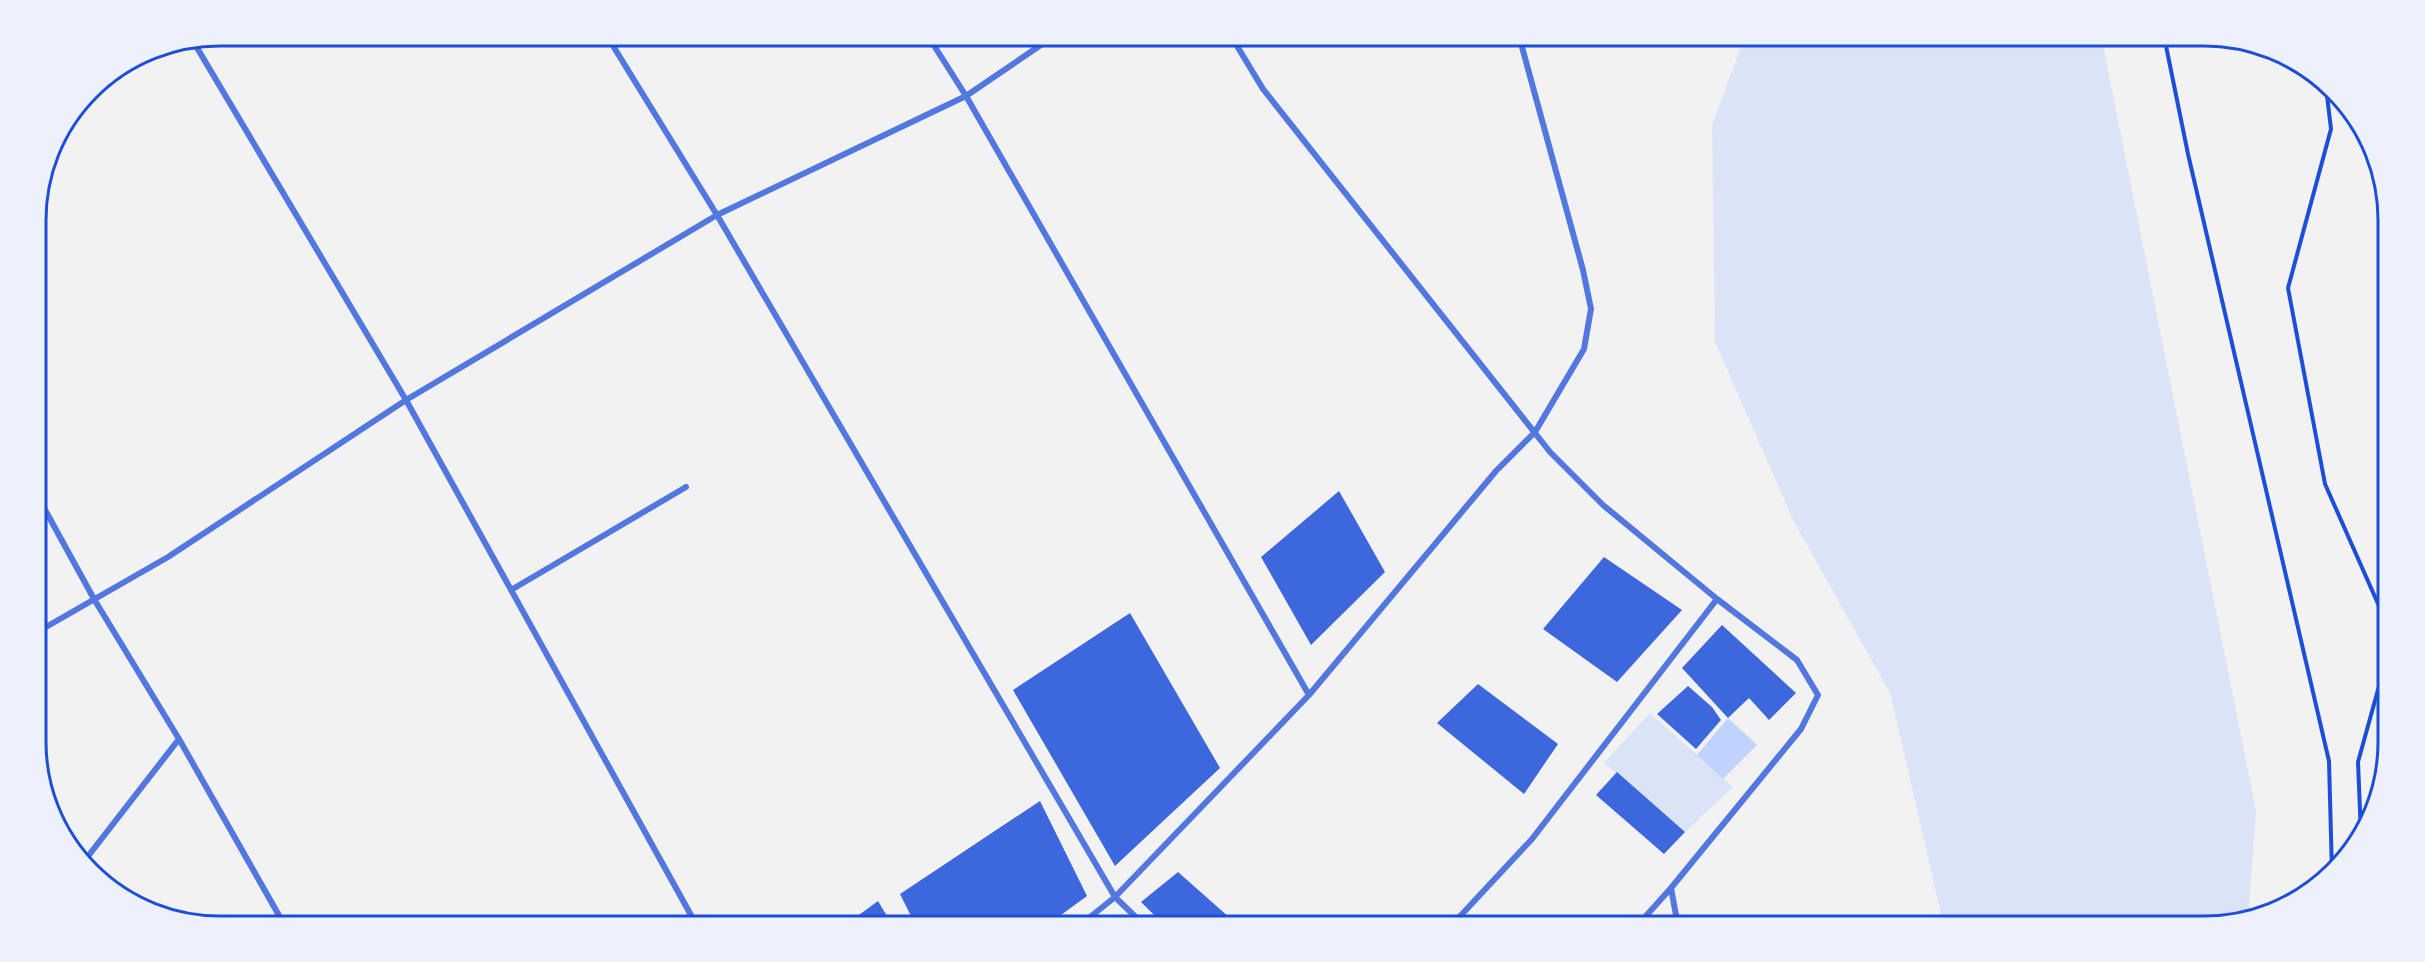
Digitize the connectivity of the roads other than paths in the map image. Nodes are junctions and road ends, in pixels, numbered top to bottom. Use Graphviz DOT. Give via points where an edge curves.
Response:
graph roads {
  1 [pos="1237,46"];
  2 [pos="1522,46"];
  3 [pos="614,47"];
  4 [pos="935,47"];
  5 [pos="1038,47"];
  6 [pos="197,49"];
  7 [pos="966,96"];
  8 [pos="717,215"];
  9 [pos="406,400"];
  10 [pos="1535,432"];
  11 [pos="686,487"];
  12 [pos="46,512"];
  13 [pos="511,590"];
  14 [pos="94,599"];
  15 [pos="1717,599"];
  16 [pos="46,627"];
  17 [pos="1309,695"];
  18 [pos="179,739"];
  19 [pos="89,855"];
  20 [pos="1671,888"];
  21 [pos="1115,897"];
  22 [pos="1461,915"];
  23 [pos="1647,915"];
  24 [pos="1676,915"];
  25 [pos="279,916"];
  26 [pos="691,916"];
  27 [pos="1093,916"];
  28 [pos="1134,916"];
  1 -- 10 [label="street" via="1263,89"];
  2 -- 10 [label="street" via="1591,309 1584,349"];
  3 -- 8 [label="street"];
  4 -- 7 [label="street"];
  5 -- 7 [label="street"];
  6 -- 9 [label="street"];
  7 -- 8 [label="street"];
  7 -- 17 [label="street"];
  8 -- 9 [label="street"];
  8 -- 21 [label="street"];
  9 -- 13 [label="street"];
  9 -- 14 [label="street" via="168,557"];
  10 -- 15 [label="street" via="1603,505"];
  10 -- 17 [label="street" via="1496,471"];
  11 -- 13 [label="street"];
  12 -- 14 [label="street"];
  13 -- 26 [label="street"];
  14 -- 16 [label="street"];
  14 -- 18 [label="street"];
  15 -- 20 [label="street" via="1797,660 1818,695 1801,729"];
  15 -- 22 [label="street" via="1532,839"];
  17 -- 21 [label="street"];
  18 -- 19 [label="street"];
  18 -- 25 [label="street"];
  20 -- 23 [label="street"];
  20 -- 24 [label="street"];
  21 -- 27 [label="street"];
  21 -- 28 [label="street"];
}
